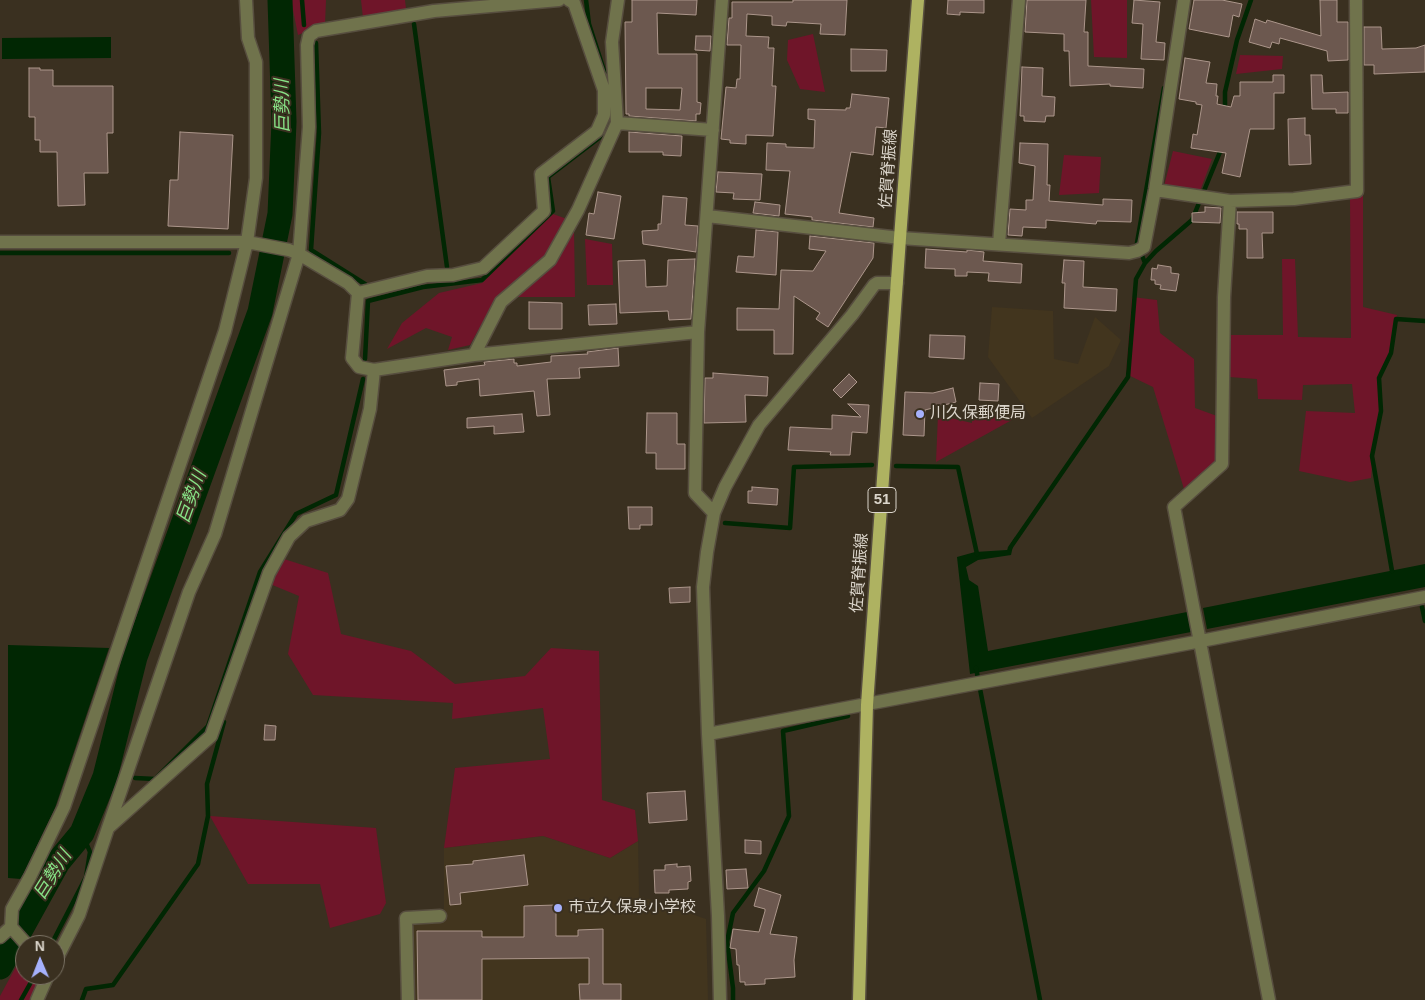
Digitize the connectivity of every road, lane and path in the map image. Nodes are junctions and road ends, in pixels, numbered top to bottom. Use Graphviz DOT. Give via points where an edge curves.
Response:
graph roads {
  1 [pos="246,0"];
  2 [pos="559,0"];
  3 [pos="568,0"];
  4 [pos="618,0"];
  5 [pos="722,0"];
  6 [pos="918,0"];
  7 [pos="1019,0"];
  8 [pos="1184,0"];
  9 [pos="1356,0"];
  10 [pos="617,122"];
  11 [pos="713,130"];
  12 [pos="1155,190"];
  13 [pos="1230,200"];
  14 [pos="707,216"];
  15 [pos="900,238"];
  16 [pos="0,242"];
  17 [pos="247,242"];
  18 [pos="999,244"];
  19 [pos="294,252"];
  20 [pos="897,283"];
  21 [pos="358,293"];
  22 [pos="698,332"];
  23 [pos="474,355"];
  24 [pos="374,370"];
  25 [pos="714,513"];
  26 [pos="1425,597"];
  27 [pos="1201,641"];
  28 [pos="867,705"];
  29 [pos="708,734"];
  30 [pos="108,828"];
  31 [pos="6,909"];
  32 [pos="440,916"];
  33 [pos="11,927"];
  34 [pos="19,935"];
  35 [pos="0,937"];
  36 [pos="65,942"];
  37 [pos="44,985"];
  38 [pos="37,1000"];
  39 [pos="408,1000"];
  40 [pos="720,1000"];
  41 [pos="859,1000"];
  42 [pos="1269,1000"];
  1 -- 17 [label="street" via="248,38 256,62 256,178"];
  2 -- 19 [label="street" via="434,11 316,31 309,36 309,127"];
  3 -- 21 [label="street" via="574,3 604,90 604,115 597,131 541,174 544,211 483,268 453,275 427,276"];
  4 -- 10 [label="street" via="612,42"];
  5 -- 11 [label="street"];
  6 -- 15 [label="main road, 佐賀脊振線 / 51"];
  7 -- 18 [label="street"];
  8 -- 12 [label="street"];
  9 -- 13 [label="street" via="1358,191 1294,199"];
  10 -- 11 [label="street"];
  10 -- 23 [label="street" via="578,210 550,260 501,302"];
  11 -- 14 [label="street"];
  12 -- 13 [label="street"];
  12 -- 18 [label="street" via="1141,249 1129,252"];
  13 -- 27 [label="street" via="1224,297 1222,464 1174,507"];
  14 -- 15 [label="street"];
  14 -- 22 [label="street"];
  15 -- 18 [label="street"];
  15 -- 20 [label="main road, 佐賀脊振線 / 51"];
  16 -- 17 [label="street"];
  17 -- 19 [label="street"];
  17 -- 31 [label="street" via="225,331 64,808 30,877"];
  19 -- 21 [label="street" via="348,283"];
  19 -- 30 [label="street" via="214,534 189,592"];
  20 -- 25 [label="street" via="874,285 759,425"];
  20 -- 28 [label="main road, 佐賀脊振線 / 51"];
  21 -- 24 [label="street" via="352,358 359,367"];
  22 -- 23 [label="street"];
  22 -- 25 [label="street" via="695,493"];
  23 -- 24 [label="street"];
  24 -- 30 [label="street" via="370,409 348,499 340,510 306,521 289,537 269,573 211,736"];
  25 -- 29 [label="street" via="703,587"];
  26 -- 27 [label="street"];
  27 -- 28 [label="street"];
  27 -- 42 [label="street"];
  28 -- 29 [label="street"];
  28 -- 41 [label="main road, 佐賀脊振線 / 51"];
  29 -- 40 [label="street"];
  30 -- 36 [label="street" via="79,915"];
  31 -- 33 [label="street"];
  32 -- 39 [label="street" via="406,918"];
  33 -- 34 [label="street"];
  33 -- 35 [label="street"];
  37 -- 38 [label="street"];
}
